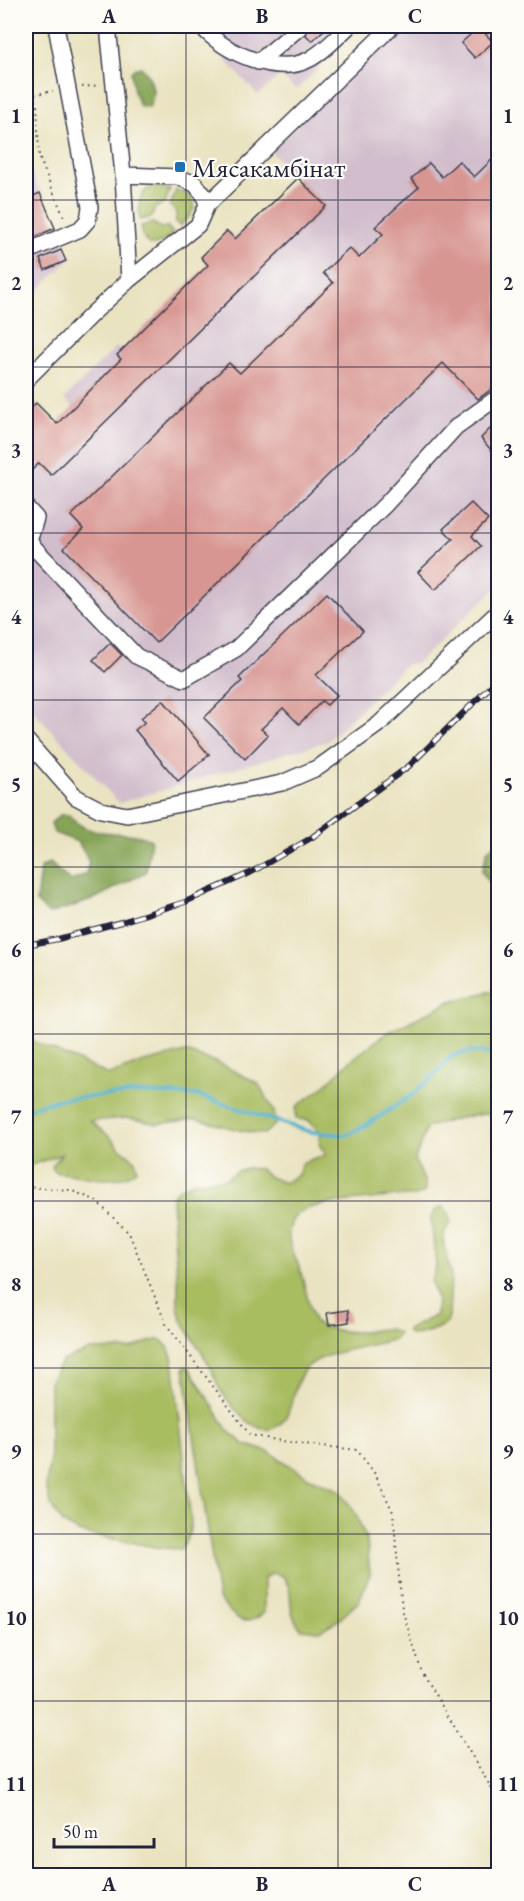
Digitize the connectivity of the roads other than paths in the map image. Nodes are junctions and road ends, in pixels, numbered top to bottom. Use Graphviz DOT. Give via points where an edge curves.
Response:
graph roads {
  1 [pos="56,26"];
  2 [pos="108,26"];
  3 [pos="201,26"];
  4 [pos="349,26"];
  5 [pos="392,26"];
  6 [pos="299,28"];
  7 [pos="258,62"];
  8 [pos="123,175"];
  9 [pos="207,206"];
  10 [pos="26,252"];
  11 [pos="129,280"];
  12 [pos="26,380"];
  13 [pos="498,398"];
  14 [pos="26,507"];
  15 [pos="27,544"];
  16 [pos="498,612"];
  17 [pos="26,740"];
  1 -- 10 [label="street" via="90,207 88,220 80,229"];
  2 -- 8 [label="street"];
  3 -- 7 [label="street"];
  4 -- 7 [label="street" via="309,60 285,66"];
  5 -- 9 [label="street"];
  6 -- 7 [label="street"];
  8 -- 9 [label="street" via="178,177 195,184"];
  8 -- 11 [label="street"];
  9 -- 11 [label="street" via="198,225"];
  11 -- 12 [label="street"];
  13 -- 15 [label="street" via="456,427 386,504 236,648 184,679 135,656"];
  14 -- 15 [label="street" via="36,518"];
  16 -- 17 [label="street" via="379,724 319,767 282,783 127,815 101,810 76,797"];
}
